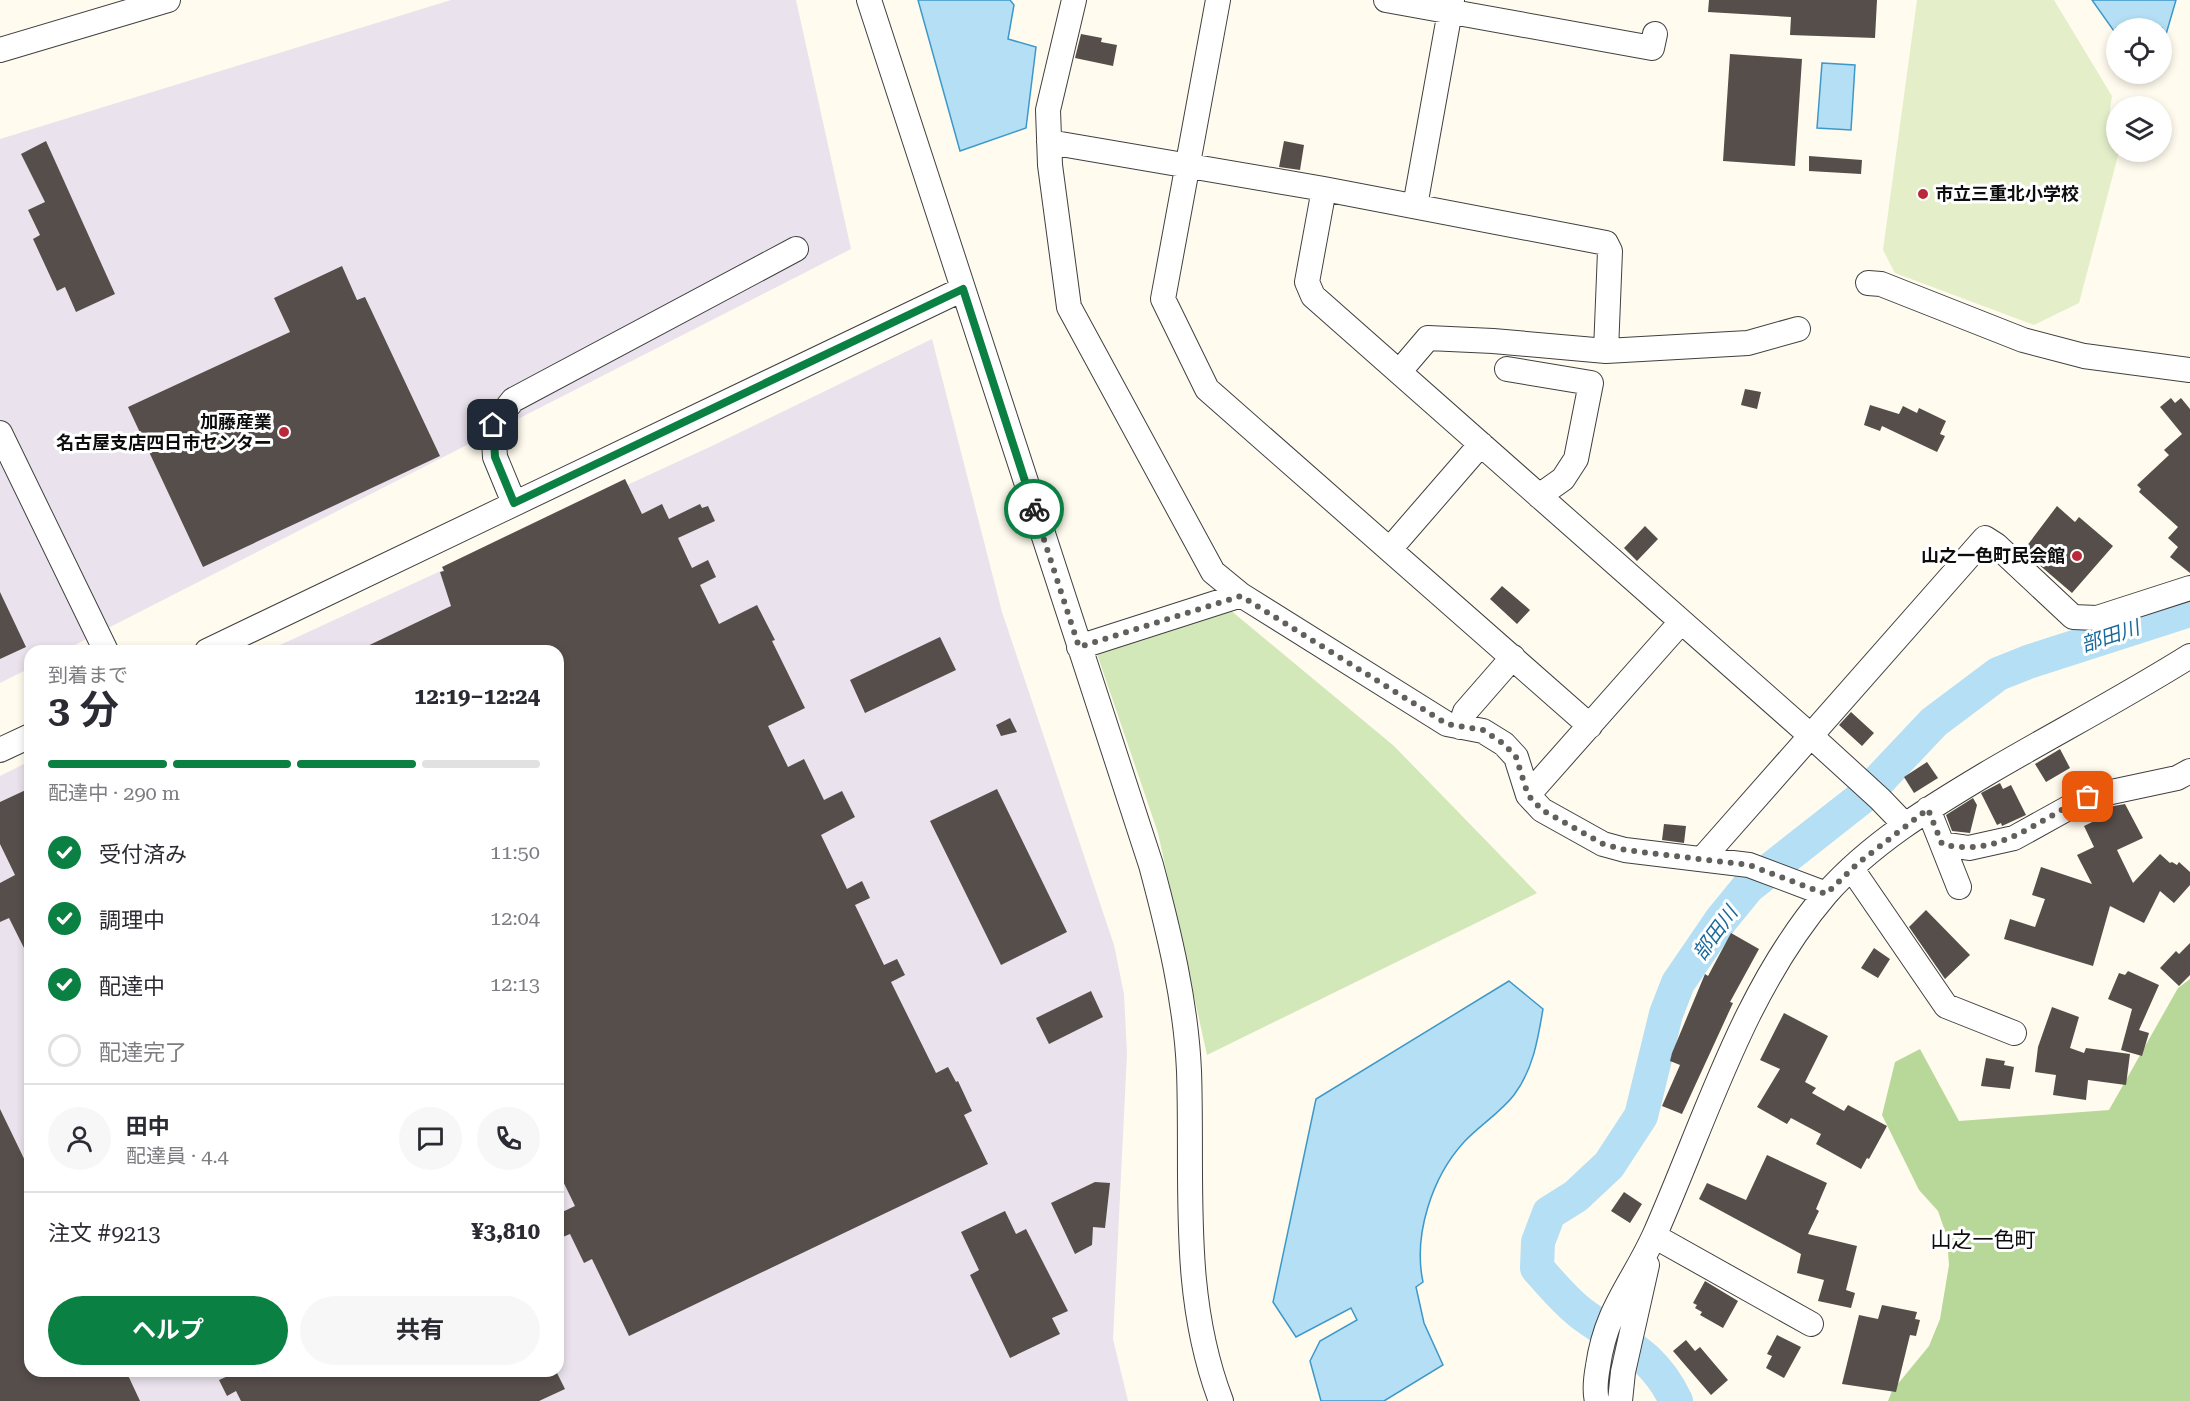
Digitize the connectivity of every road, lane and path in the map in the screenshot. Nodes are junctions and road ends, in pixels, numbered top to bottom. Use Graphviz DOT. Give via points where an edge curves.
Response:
graph roads {
  1 [pos="168,0"];
  2 [pos="869,0"];
  3 [pos="1074,0"];
  4 [pos="1218,0"];
  5 [pos="1386,0"];
  6 [pos="1451,6"];
  7 [pos="1655,34"];
  8 [pos="0,50"];
  9 [pos="1049,142"];
  10 [pos="1186,164"];
  11 [pos="1324,189"];
  12 [pos="1415,206"];
  13 [pos="796,249"];
  14 [pos="1868,283"];
  15 [pos="963,289"];
  16 [pos="1798,329"];
  17 [pos="1606,351"];
  18 [pos="1507,369"];
  19 [pos="2190,370"];
  20 [pos="1399,372"];
  21 [pos="0,433"];
  22 [pos="1481,444"];
  23 [pos="1539,496"];
  24 [pos="514,503"];
  25 [pos="1390,549"];
  26 [pos="2190,588"];
  27 [pos="1241,596"];
  28 [pos="1681,622"];
  29 [pos="102,645"];
  30 [pos="219,645"];
  31 [pos="1079,647"];
  32 [pos="2190,656"];
  33 [pos="1513,657"];
  34 [pos="1590,726"];
  35 [pos="1460,727"];
  36 [pos="1811,736"];
  37 [pos="24,739"];
  38 [pos="0,750"];
  39 [pos="2190,771"];
  40 [pos="1528,795"];
  41 [pos="1928,809"];
  42 [pos="1905,825"];
  43 [pos="1942,844"];
  44 [pos="1702,859"];
  45 [pos="1852,868"];
  46 [pos="1959,887"];
  47 [pos="1826,894"];
  48 [pos="2014,1033"];
  49 [pos="1654,1236"];
  50 [pos="1811,1324"];
  51 [pos="1596,1399"];
  52 [pos="1221,1401"];
  53 [pos="1620,1401"];
  1 -- 8 [label="street"];
  2 -- 15 [label="street"];
  3 -- 9 [label="street" via="1048,110"];
  4 -- 10 [label="street"];
  5 -- 6 [label="street"];
  6 -- 7 [label="street" via="1652,48"];
  6 -- 12 [label="street"];
  9 -- 10 [label="street"];
  9 -- 27 [label="street" via="1070,308 1213,572"];
  10 -- 11 [label="street"];
  10 -- 25 [label="street" via="1163,298 1207,389"];
  11 -- 12 [label="street"];
  11 -- 20 [label="street" via="1307,282 1313,296"];
  12 -- 17 [label="street" via="1606,243 1610,251"];
  13 -- 24 [label="street" via="513,400 493,425 495,457"];
  14 -- 19 [label="street" via="1881,284 2023,340 2084,356"];
  15 -- 24 [label="street"];
  15 -- 31 [label="street"];
  16 -- 17 [label="street" via="1748,344"];
  17 -- 20 [label="street" via="1428,338"];
  18 -- 23 [label="street" via="1591,383 1576,459 1563,479"];
  20 -- 22 [label="street"];
  21 -- 29 [label="street"];
  22 -- 23 [label="street"];
  22 -- 25 [label="street"];
  23 -- 28 [label="street"];
  24 -- 30 [label="street"];
  25 -- 33 [label="street"];
  26 -- 36 [label="street" via="2097,618 2073,617 1985,538"];
  27 -- 31 [label="street"];
  27 -- 35 [label="street" via="1447,724"];
  28 -- 34 [label="street"];
  28 -- 36 [label="street"];
  31 -- 52 [label="street" via="1151,865 1179,988 1188,1068 1191,1266 1198,1321"];
  32 -- 41 [label="street"];
  33 -- 34 [label="street"];
  33 -- 35 [label="street" via="1465,712"];
  34 -- 40 [label="street"];
  35 -- 40 [label="street" via="1483,730 1504,744 1516,757"];
  36 -- 42 [label="street"];
  36 -- 44 [label="street"];
  37 -- 38 [label="street"];
  39 -- 43 [label="street" via="2177,778 2088,797 2014,838 1970,848"];
  40 -- 44 [label="street" via="1542,810 1603,844"];
  41 -- 42 [label="street"];
  41 -- 43 [label="street"];
  42 -- 45 [label="street"];
  43 -- 46 [label="street"];
  44 -- 47 [label="street" via="1749,865"];
  45 -- 47 [label="street"];
  45 -- 48 [label="street" via="1946,1006"];
  47 -- 49 [label="street" via="1788,946 1761,993 1719,1080"];
  49 -- 50 [label="street"];
  49 -- 51 [label="street" via="1611,1313 1600,1347"];
  49 -- 53 [label="street" via="1623,1371"];
}
